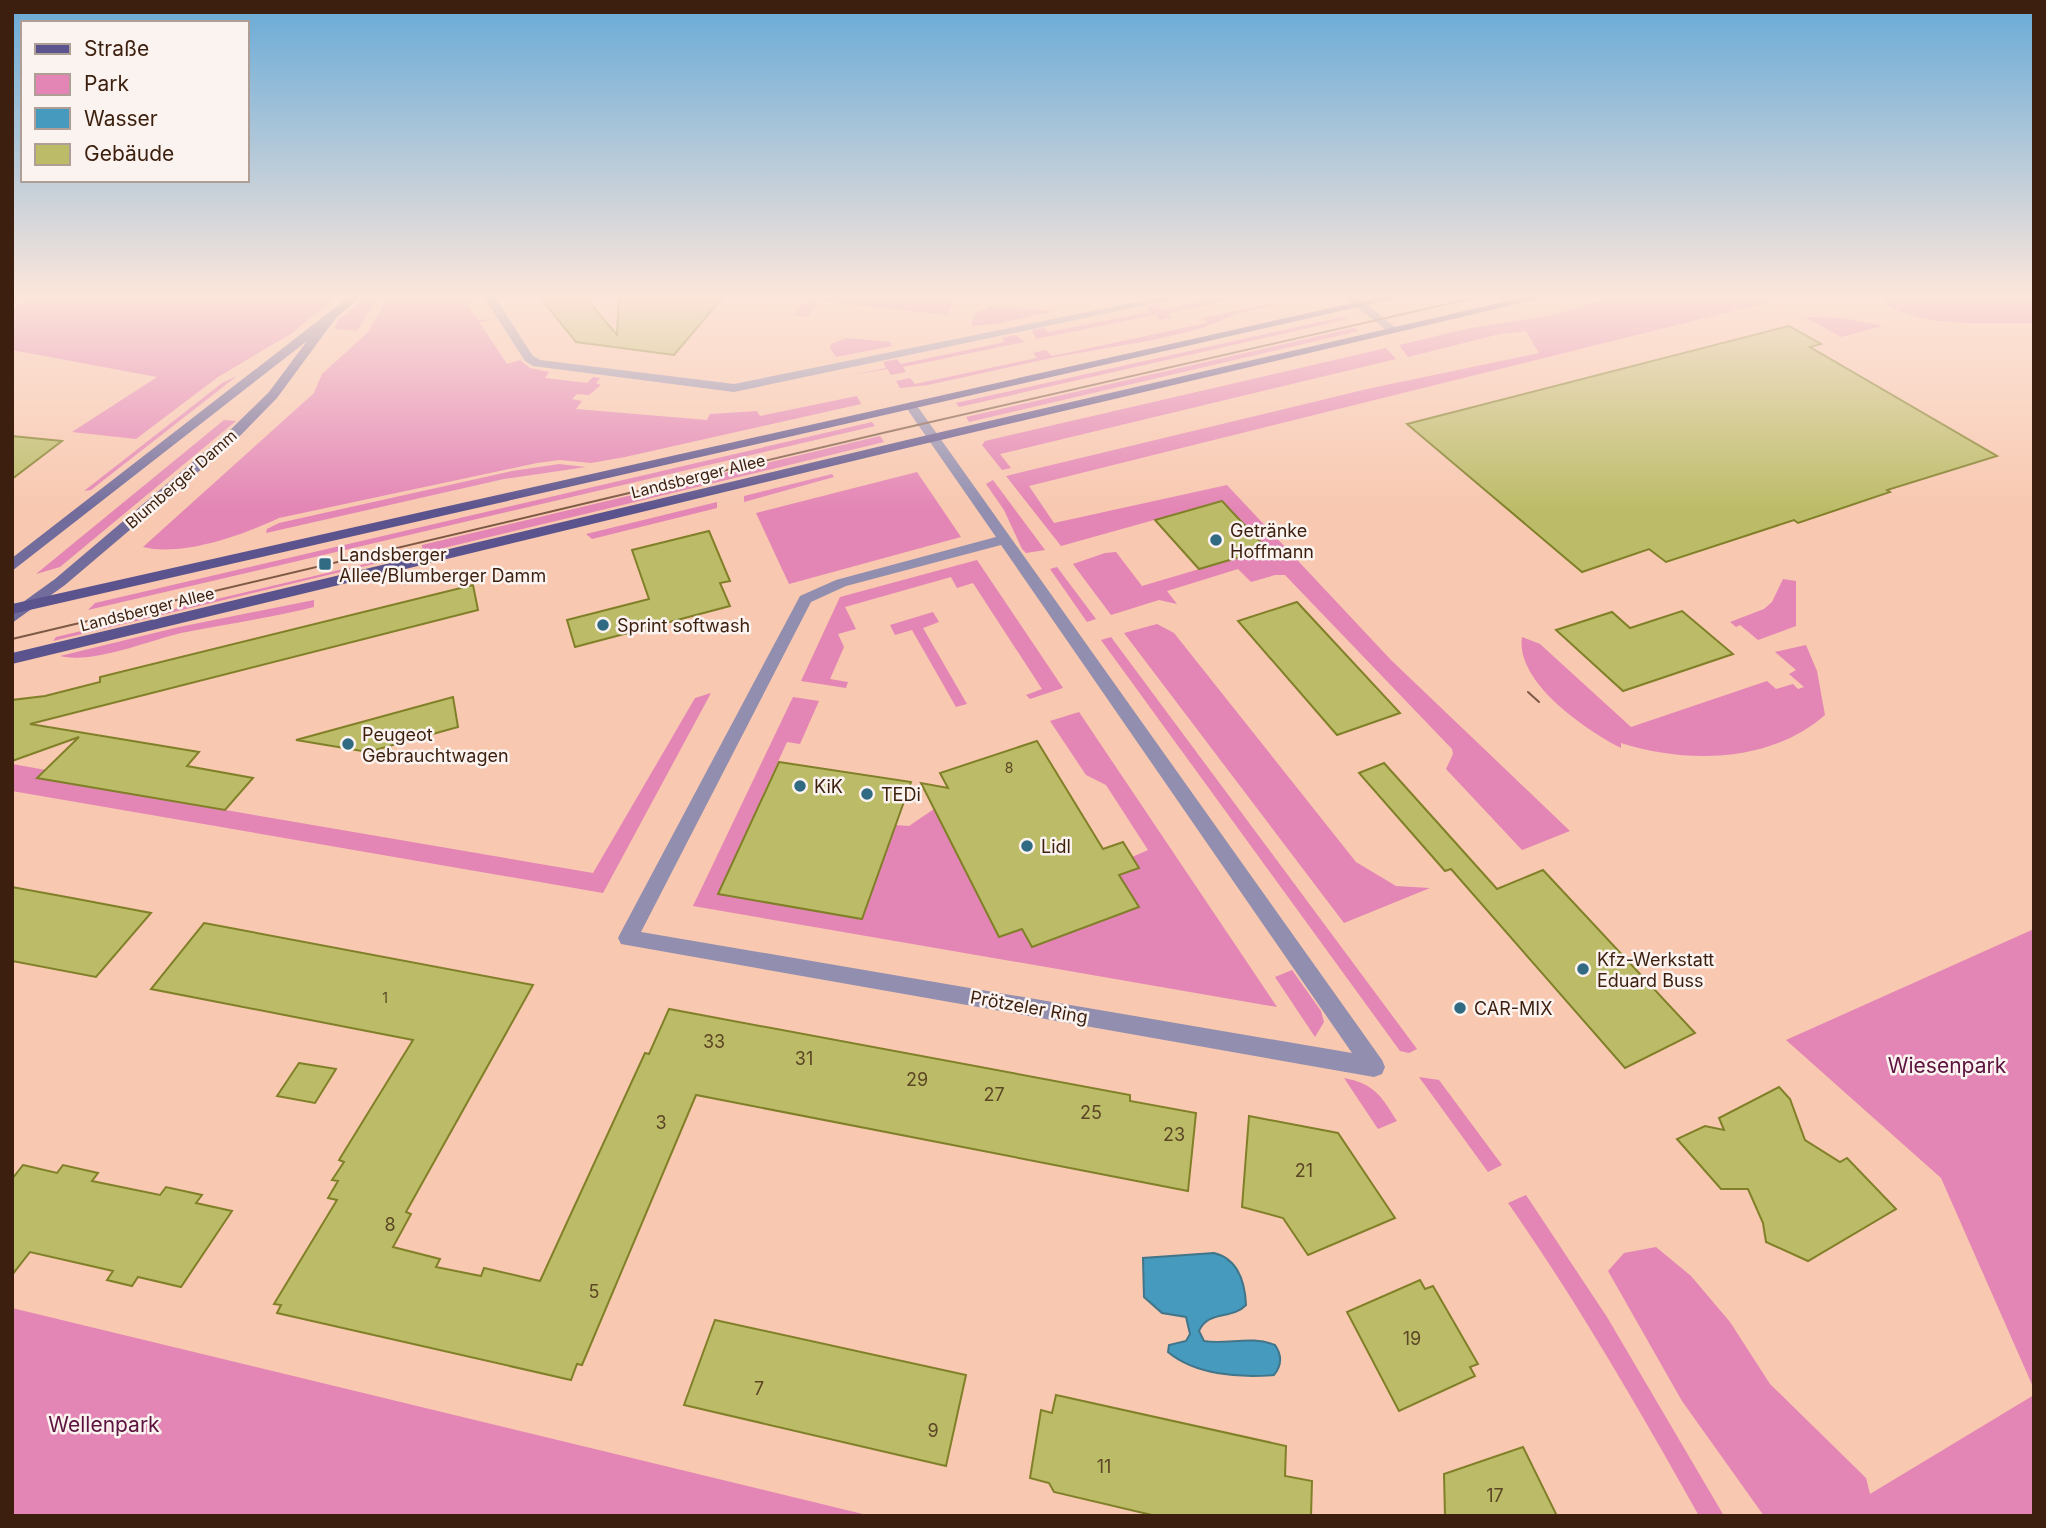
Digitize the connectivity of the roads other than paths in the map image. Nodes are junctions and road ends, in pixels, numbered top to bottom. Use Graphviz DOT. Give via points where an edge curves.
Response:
graph roads {
  1 [pos="267,367"];
  2 [pos="293,367"];
  3 [pos="550,367"];
  4 [pos="835,367"];
  5 [pos="1085,367"];
  6 [pos="1238,367"];
  7 [pos="911,406"];
  8 [pos="934,438"];
  9 [pos="1003,540"];
  10 [pos="12,566"];
  11 [pos="30,605"];
  12 [pos="12,609"];
  13 [pos="12,618"];
  14 [pos="12,659"];
  1 -- 10 [label="main road, Blumberger Damm"];
  2 -- 11 [label="main road, Blumberger Damm" via="232,436"];
  3 -- 4 [label="street" via="734,388"];
  5 -- 7 [label="main road, Landsberger Allee"];
  6 -- 8 [label="main road, Landsberger Allee"];
  7 -- 8 [label="street, Prötzeler Ring"];
  7 -- 11 [label="main road, Landsberger Allee"];
  8 -- 9 [label="street, Prötzeler Ring"];
  8 -- 14 [label="main road, Landsberger Allee"];
  9 -- 9 [label="street, Prötzeler Ring" via="1110,688 1374,1067 628,938 805,599 841,583"];
  11 -- 12 [label="main road, Landsberger Allee"];
  11 -- 13 [label="main road, Blumberger Damm"];
}
